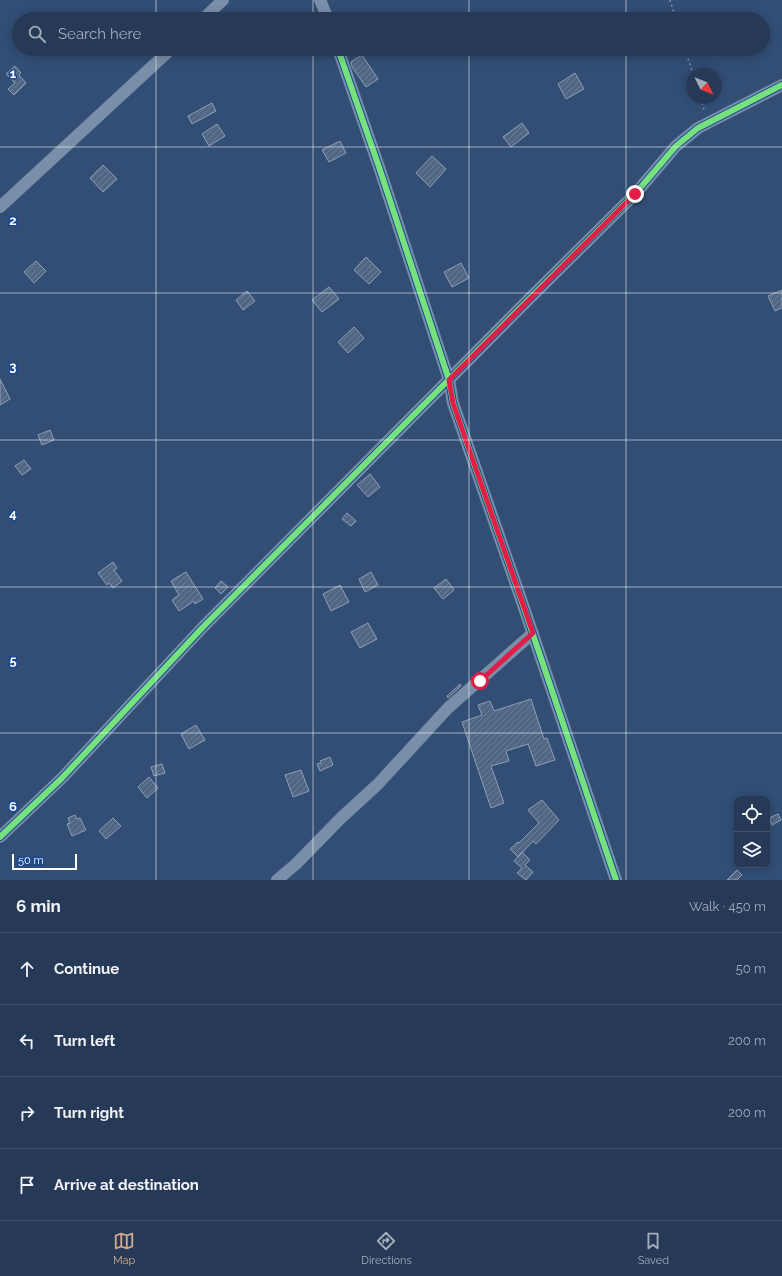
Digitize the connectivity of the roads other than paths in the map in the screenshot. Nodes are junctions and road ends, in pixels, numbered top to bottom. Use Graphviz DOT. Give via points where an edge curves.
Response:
graph roads {
  1 [pos="223,0"];
  2 [pos="320,0"];
  3 [pos="210,12"];
  4 [pos="325,12"];
  5 [pos="163,56"];
  6 [pos="340,56"];
  7 [pos="782,85"];
  8 [pos="0,208"];
  9 [pos="449,380"];
  10 [pos="433,397"];
  11 [pos="453,403"];
  12 [pos="533,633"];
  13 [pos="0,837"];
  14 [pos="277,880"];
  15 [pos="616,880"];
  1 -- 3 [label="street"];
  2 -- 4 [label="street"];
  5 -- 8 [label="street"];
  6 -- 9 [label="street"];
  7 -- 9 [label="street" via="698,128 676,146 635,194"];
  9 -- 10 [label="street"];
  9 -- 11 [label="street"];
  10 -- 11 [label="street"];
  10 -- 13 [label="street" via="203,627 62,778"];
  11 -- 12 [label="street"];
  12 -- 14 [label="street" via="448,708 378,784"];
  12 -- 15 [label="street"];
}
